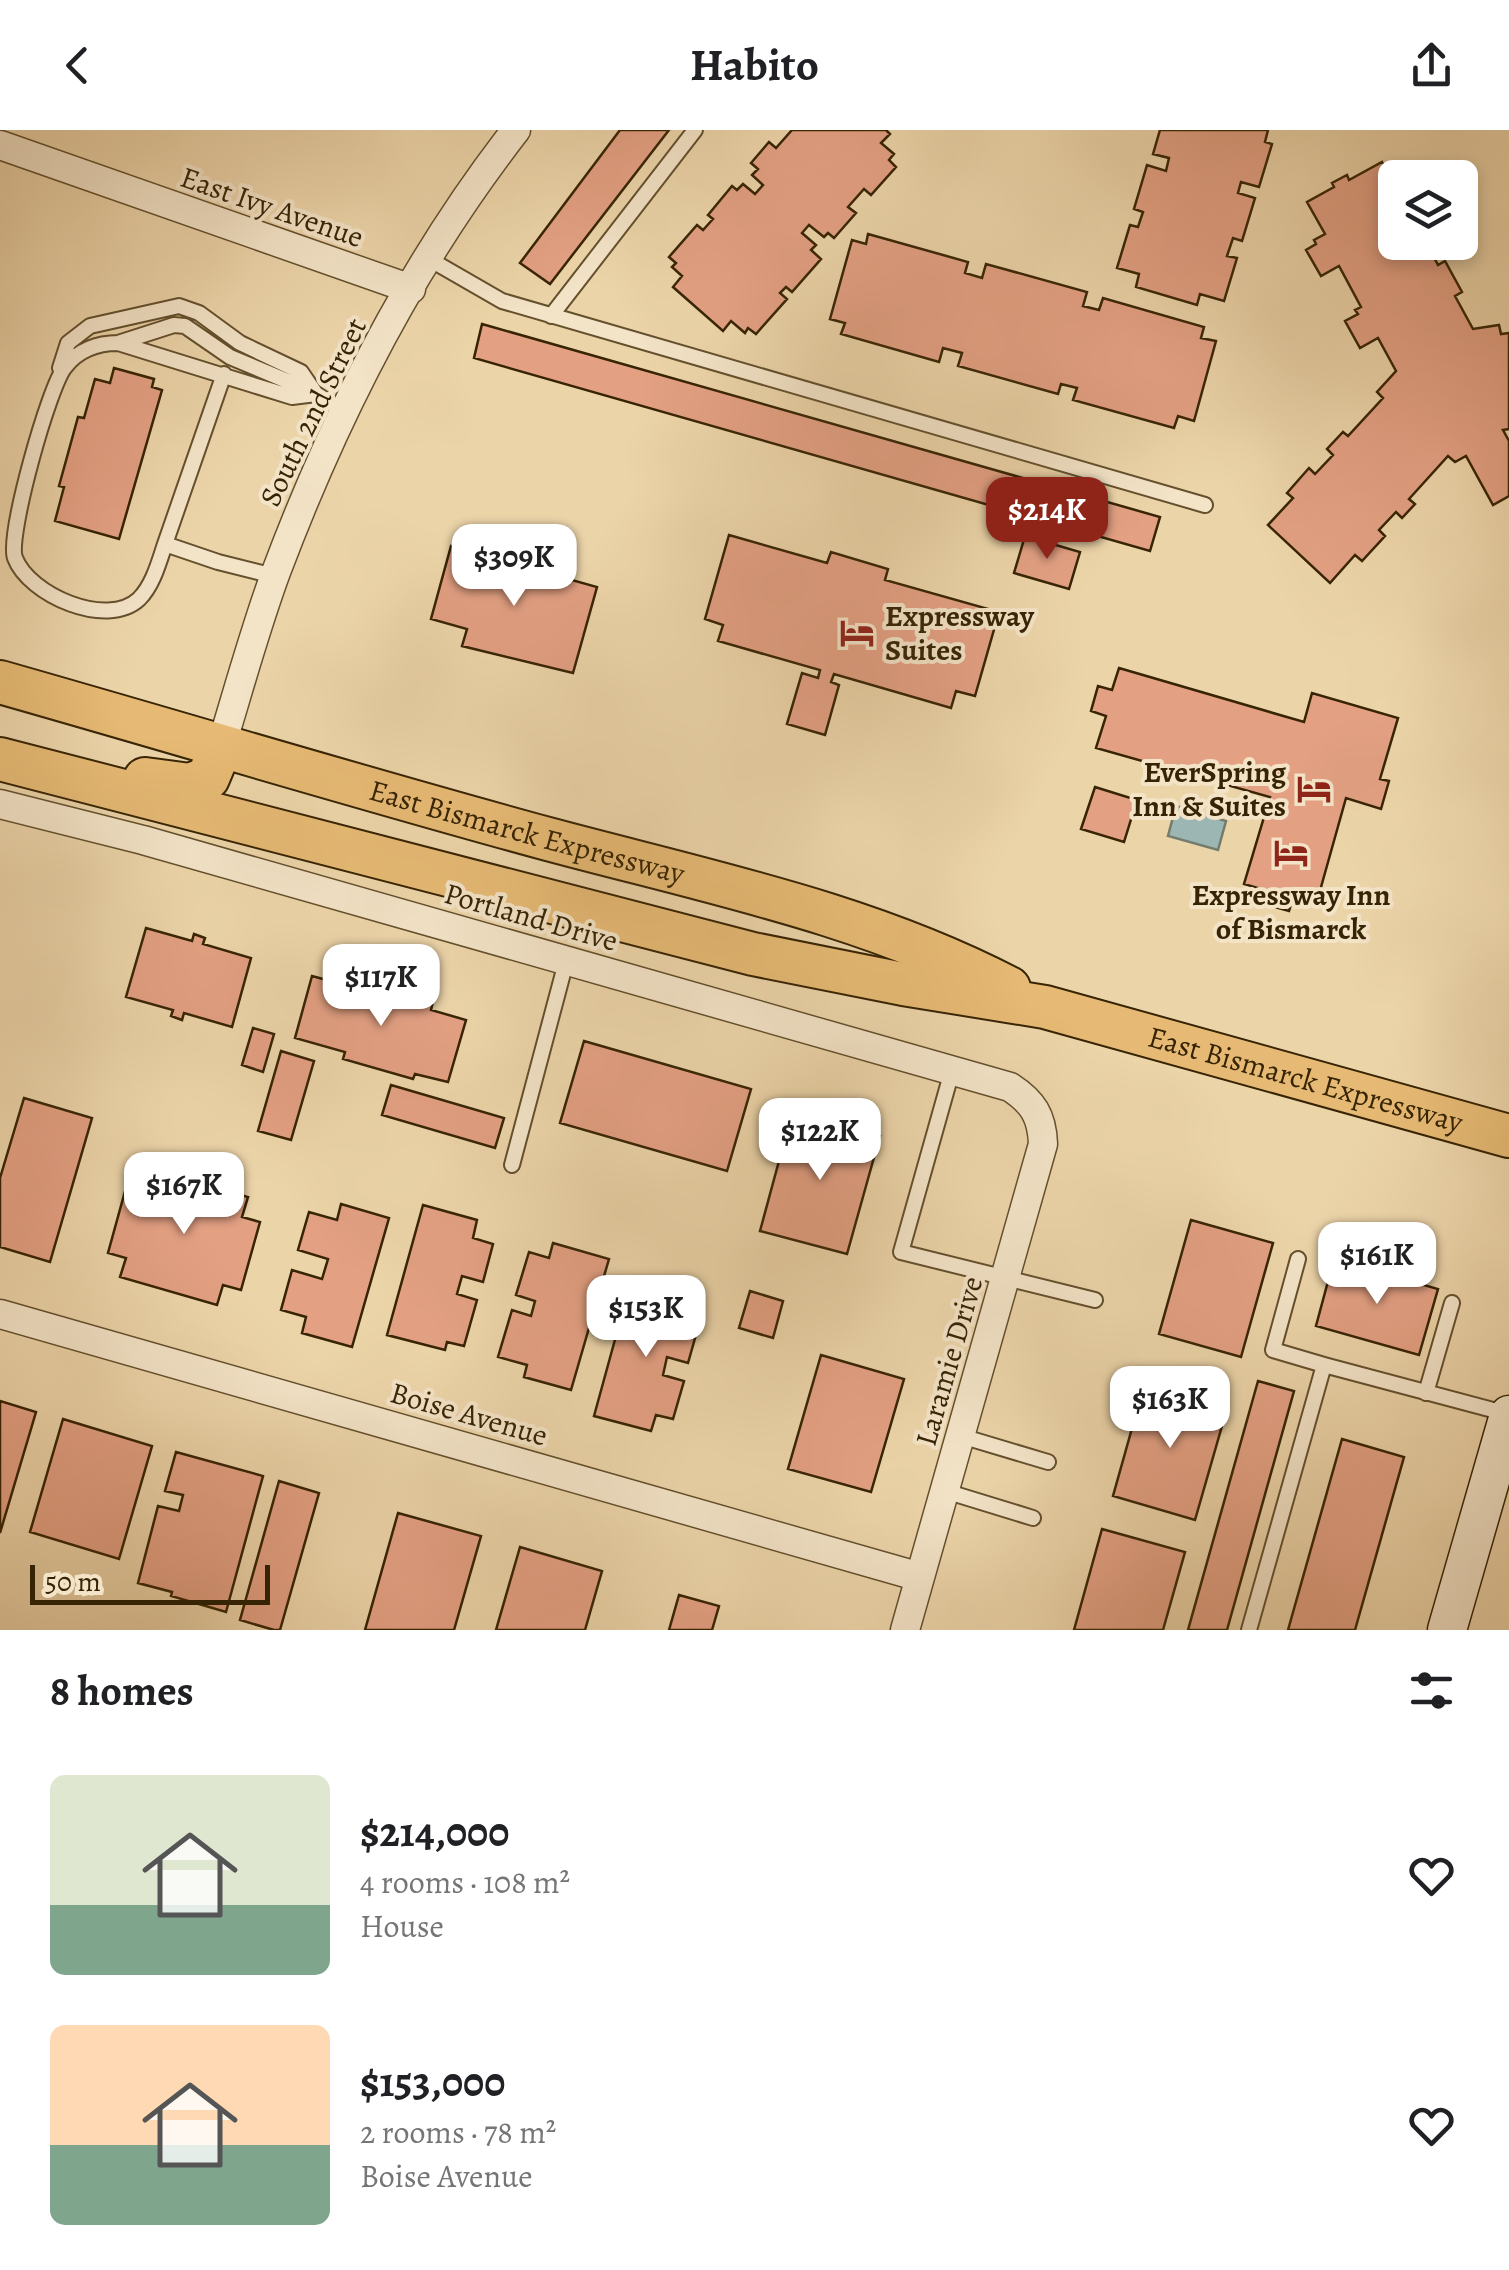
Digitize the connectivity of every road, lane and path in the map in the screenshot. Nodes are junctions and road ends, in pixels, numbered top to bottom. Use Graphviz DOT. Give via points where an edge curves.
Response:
graph roads {
  1 [pos="516,130"];
  2 [pos="695,130"];
  3 [pos="0,145"];
  4 [pos="429,258"];
  5 [pos="411,289"];
  6 [pos="550,316"];
  7 [pos="118,343"];
  8 [pos="224,374"];
  9 [pos="56,381"];
  10 [pos="316,394"];
  11 [pos="343,411"];
  12 [pos="1205,505"];
  13 [pos="165,544"];
  14 [pos="274,576"];
  15 [pos="0,682"];
  16 [pos="0,744"];
  17 [pos="221,747"];
  18 [pos="0,759"];
  19 [pos="0,804"];
  20 [pos="566,962"];
  21 [pos="1045,1007"];
  22 [pos="952,1071"];
  23 [pos="1036,1110"];
  24 [pos="1509,1136"];
  25 [pos="512,1165"];
  26 [pos="1298,1259"];
  27 [pos="1007,1277"];
  28 [pos="1096,1300"];
  29 [pos="1452,1304"];
  30 [pos="0,1314"];
  31 [pos="1324,1365"];
  32 [pos="1426,1394"];
  33 [pos="1509,1414"];
  34 [pos="961,1436"];
  35 [pos="1048,1462"];
  36 [pos="945,1491"];
  37 [pos="1033,1518"];
  38 [pos="920,1577"];
  39 [pos="906,1630"];
  40 [pos="1249,1630"];
  41 [pos="1446,1630"];
  1 -- 4 [label="street, South 2nd Street"];
  2 -- 6 [label="lane"];
  3 -- 5 [label="street, East Ivy Avenue"];
  4 -- 5 [label="street, South 2nd Street"];
  4 -- 6 [label="lane" via="490,295"];
  5 -- 11 [label="street, South 2nd Street"];
  6 -- 12 [label="lane"];
  7 -- 8 [label="lane"];
  7 -- 9 [label="lane" via="72,358"];
  7 -- 10 [label="lane" via="185,326 230,357"];
  8 -- 10 [label="lane" via="292,397"];
  8 -- 13 [label="lane"];
  9 -- 10 [label="lane" via="68,343 90,326 179,306 301,372"];
  9 -- 13 [label="lane" via="12,539 20,568 64,601 113,610 139,599"];
  10 -- 11 [label="lane"];
  11 -- 14 [label="street, South 2nd Street"];
  13 -- 14 [label="lane"];
  14 -- 17 [label="street, South 2nd Street"];
  15 -- 17 [label="main road, East Bismarck Expressway"];
  16 -- 17 [label="main road" via="190,785 208,778"];
  17 -- 21 [label="main road, East Bismarck Expressway" via="841,918 936,952"];
  18 -- 21 [label="main road, East Bismarck Expressway" via="753,954"];
  19 -- 20 [label="street, Portland Drive"];
  20 -- 22 [label="street, Portland Drive"];
  20 -- 25 [label="lane"];
  21 -- 24 [label="main road, East Bismarck Expressway"];
  22 -- 23 [label="street, Portland Drive" via="1010,1087"];
  22 -- 27 [label="lane" via="902,1252"];
  23 -- 27 [label="street, Laramie Drive" via="1043,1144"];
  26 -- 31 [label="lane" via="1274,1350"];
  27 -- 28 [label="lane"];
  27 -- 34 [label="street, Laramie Drive"];
  29 -- 32 [label="lane"];
  30 -- 38 [label="street, Boise Avenue"];
  31 -- 32 [label="lane"];
  31 -- 40 [label="lane"];
  32 -- 33 [label="lane"];
  33 -- 41 [label="street"];
  34 -- 35 [label="lane"];
  34 -- 36 [label="street, Laramie Drive"];
  36 -- 37 [label="lane"];
  36 -- 38 [label="street, Laramie Drive"];
  38 -- 39 [label="street, Laramie Drive"];
}
